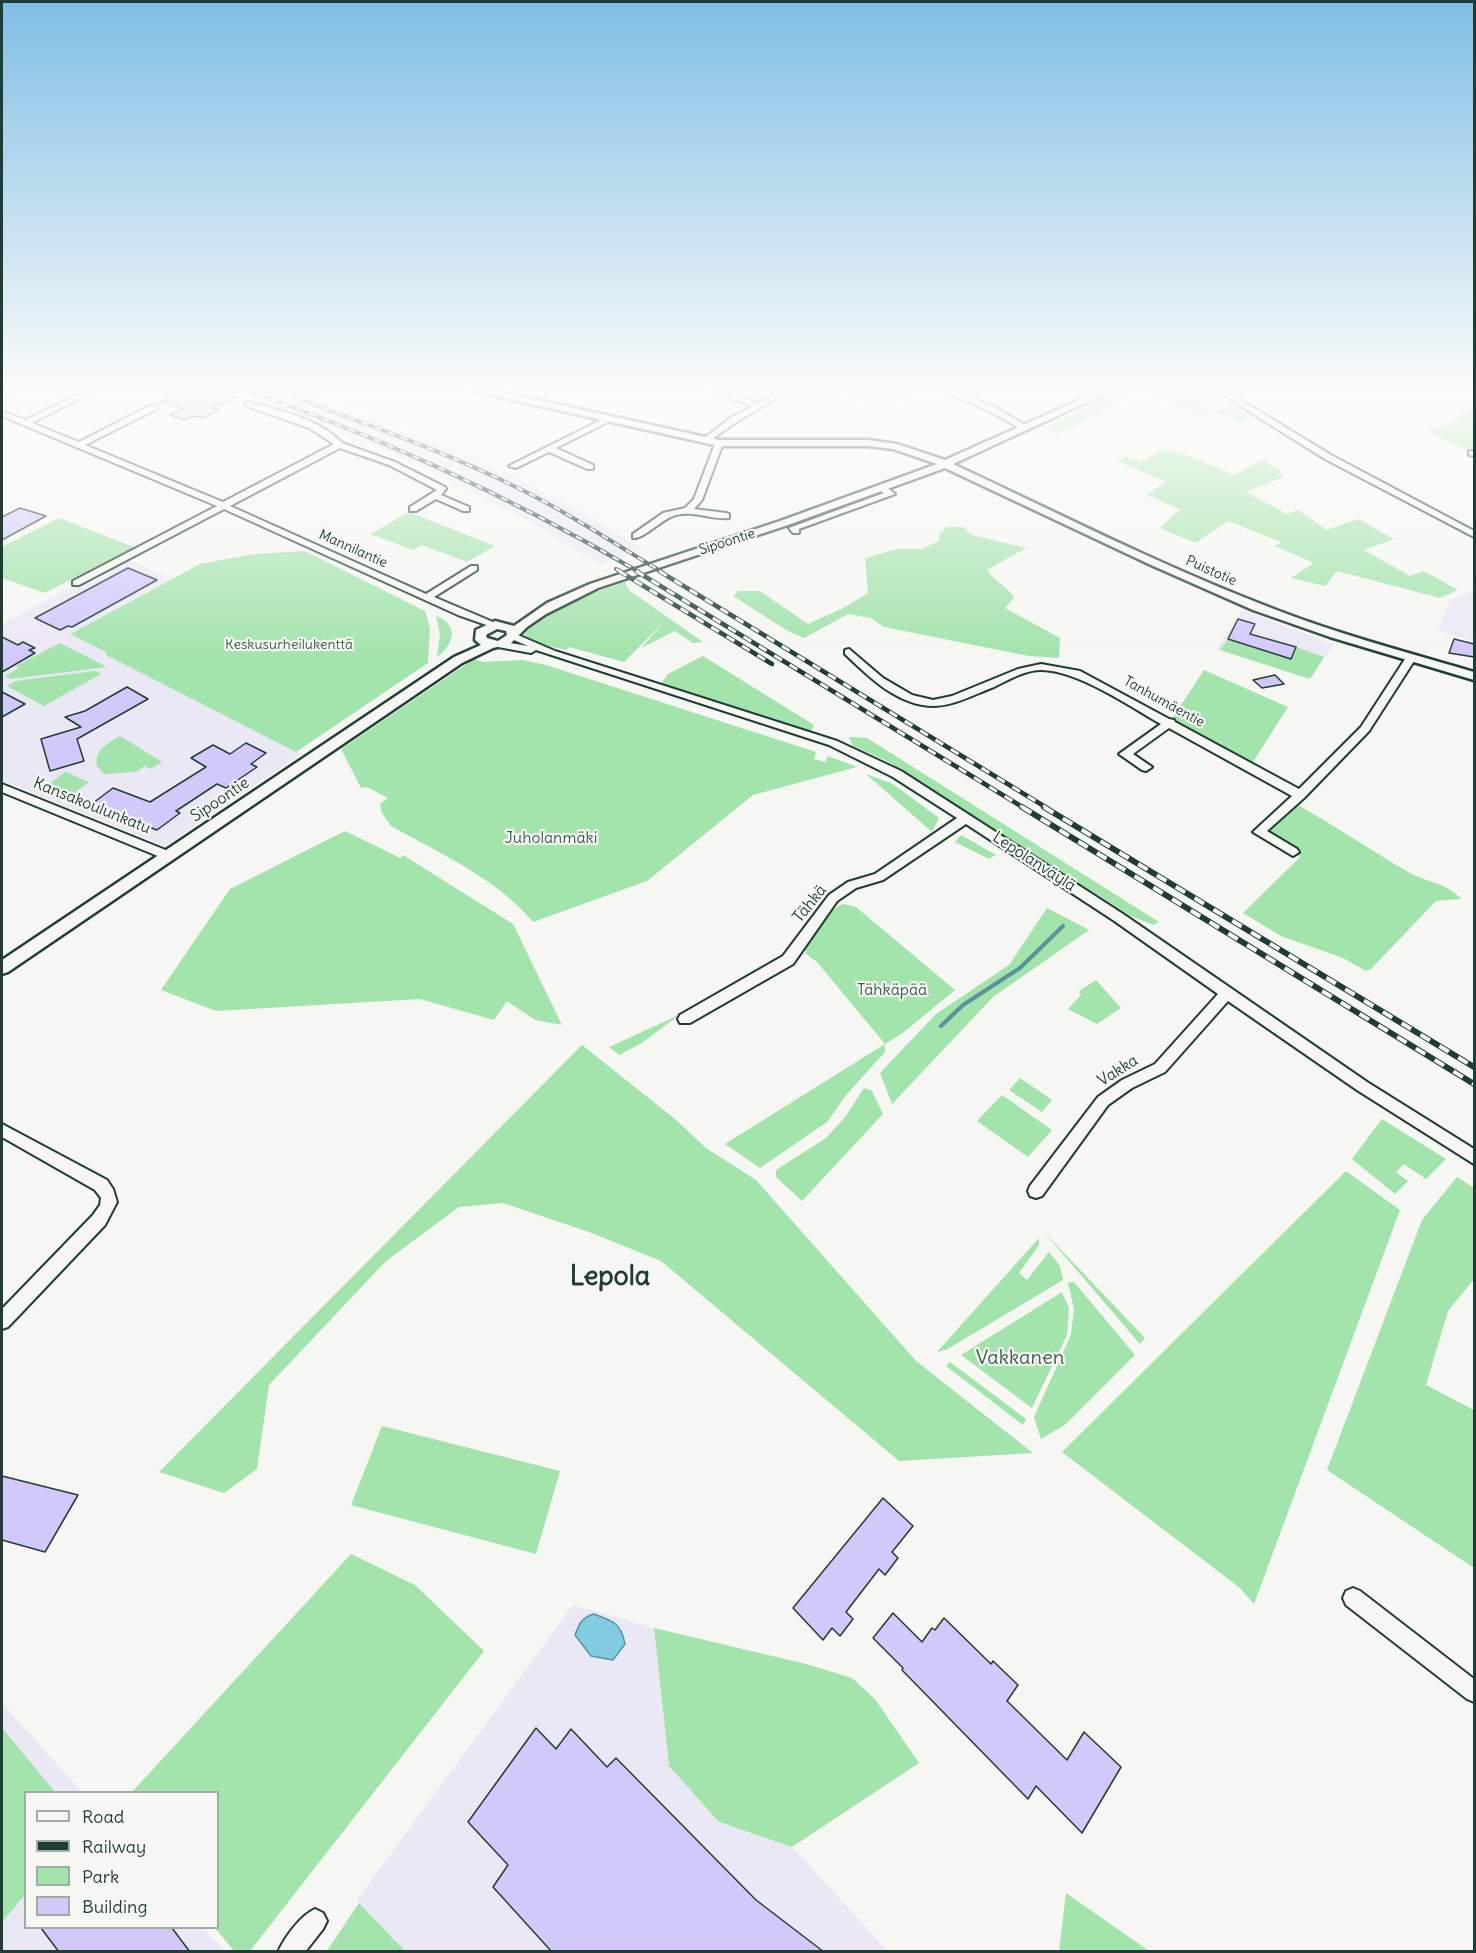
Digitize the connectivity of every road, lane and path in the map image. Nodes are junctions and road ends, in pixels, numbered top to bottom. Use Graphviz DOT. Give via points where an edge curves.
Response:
graph roads {
  1 [pos="152,476"];
  2 [pos="279,476"];
  3 [pos="416,476"];
  4 [pos="707,476"];
  5 [pos="913,476"];
  6 [pos="971,476"];
  7 [pos="1364,476"];
  8 [pos="882,488"];
  9 [pos="439,493"];
  10 [pos="222,506"];
  11 [pos="413,509"];
  12 [pos="466,509"];
  13 [pos="687,512"];
  14 [pos="726,516"];
  15 [pos="796,531"];
  16 [pos="1474,534"];
  17 [pos="636,536"];
  18 [pos="474,568"];
  19 [pos="76,583"];
  20 [pos="428,597"];
  21 [pos="461,613"];
  22 [pos="533,616"];
  23 [pos="499,625"];
  24 [pos="514,634"];
  25 [pos="480,635"];
  26 [pos="494,644"];
  27 [pos="551,652"];
  28 [pos="849,652"];
  29 [pos="1411,658"];
  30 [pos="458,660"];
  31 [pos="1474,676"];
  32 [pos="1170,722"];
  33 [pos="1146,767"];
  34 [pos="2,788"];
  35 [pos="1300,795"];
  36 [pos="966,818"];
  37 [pos="1293,852"];
  38 [pos="169,856"];
  39 [pos="2,968"];
  40 [pos="1229,992"];
  41 [pos="685,1019"];
  42 [pos="2,1130"];
  43 [pos="1474,1157"];
  44 [pos="1036,1191"];
  45 [pos="2,1321"];
  46 [pos="1353,1598"];
  47 [pos="1474,1692"];
  48 [pos="315,1921"];
  49 [pos="290,1952"];
  1 -- 10 [label="street, Mannilantie"];
  2 -- 10 [label="street"];
  3 -- 9 [label="street"];
  4 -- 13 [label="street" via="698,500"];
  5 -- 8 [label="street, Sipoontie"];
  6 -- 29 [label="street, Puistotie" via="1209,587 1299,622"];
  7 -- 16 [label="street"];
  8 -- 15 [label="street" via="891,494 793,528"];
  8 -- 22 [label="street, Sipoontie" via="594,586"];
  9 -- 11 [label="street"];
  9 -- 12 [label="street"];
  10 -- 19 [label="street"];
  10 -- 20 [label="street, Mannilantie"];
  13 -- 14 [label="street"];
  13 -- 17 [label="street" via="675,512"];
  18 -- 20 [label="street"];
  20 -- 21 [label="street, Mannilantie"];
  21 -- 23 [label="street, Mannilantie"];
  21 -- 25 [label="street, Mannilantie"];
  22 -- 23 [label="street, Sipoontie"];
  22 -- 24 [label="street, Sipoontie"];
  23 -- 24 [label="street" via="512,629"];
  23 -- 25 [label="street, Sipoontie"];
  24 -- 26 [label="street, Sipoontie"];
  24 -- 27 [label="street, Lepolanväylä"];
  25 -- 26 [label="street" via="481,640"];
  25 -- 30 [label="street, Sipoontie"];
  26 -- 27 [label="street, Lepolanväylä"];
  26 -- 30 [label="street, Sipoontie"];
  27 -- 36 [label="street, Lepolanväylä" via="833,743 897,774"];
  28 -- 32 [label="street, Tanhumäentie" via="879,680 909,698 933,703 955,699 1022,671 1054,668 1076,673"];
  29 -- 31 [label="street, Puistotie"];
  29 -- 35 [label="street" via="1365,729"];
  30 -- 38 [label="street, Sipoontie"];
  32 -- 33 [label="street" via="1125,754"];
  32 -- 35 [label="street, Tanhumäentie"];
  34 -- 38 [label="street, Kansakoulunkatu"];
  35 -- 37 [label="street" via="1259,832"];
  36 -- 40 [label="street, Lepolanväylä"];
  36 -- 41 [label="street, Tähkä" via="879,877 852,885 833,898 788,960"];
  38 -- 39 [label="street, Sipoontie"];
  40 -- 43 [label="street, Lepolanväylä" via="1362,1086"];
  40 -- 44 [label="street, Vakka" via="1160,1068 1103,1101"];
  42 -- 45 [label="street" via="101,1185 109,1193 110,1202 99,1220"];
  46 -- 47 [label="street"];
  48 -- 49 [label="street"];
}
